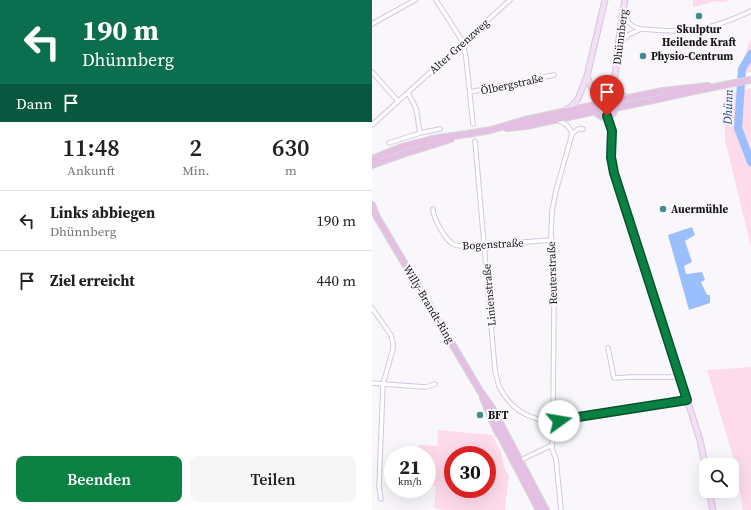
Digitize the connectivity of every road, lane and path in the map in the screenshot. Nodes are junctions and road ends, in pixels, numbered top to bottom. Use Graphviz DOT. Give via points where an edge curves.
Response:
graph roads {
  1 [pos="415,0"];
  2 [pos="436,0"];
  3 [pos="510,0"];
  4 [pos="605,0"];
  5 [pos="625,0"];
  6 [pos="751,11"];
  7 [pos="623,13"];
  8 [pos="372,24"];
  9 [pos="642,29"];
  10 [pos="463,42"];
  11 [pos="618,46"];
  12 [pos="372,72"];
  13 [pos="554,75"];
  14 [pos="587,76"];
  15 [pos="751,80"];
  16 [pos="614,83"];
  17 [pos="591,86"];
  18 [pos="718,86"];
  19 [pos="470,92"];
  20 [pos="408,93"];
  21 [pos="627,98"];
  22 [pos="611,100"];
  23 [pos="398,101"];
  24 [pos="596,106"];
  25 [pos="615,108"];
  26 [pos="565,112"];
  27 [pos="607,116"];
  28 [pos="557,120"];
  29 [pos="473,124"];
  30 [pos="372,125"];
  31 [pos="501,128"];
  32 [pos="440,129"];
  33 [pos="583,129"];
  34 [pos="420,133"];
  35 [pos="572,134"];
  36 [pos="462,135"];
  37 [pos="475,141"];
  38 [pos="389,143"];
  39 [pos="372,159"];
  40 [pos="372,165"];
  41 [pos="372,205"];
  42 [pos="433,209"];
  43 [pos="374,215"];
  44 [pos="552,240"];
  45 [pos="484,245"];
  46 [pos="372,308"];
  47 [pos="608,348"];
  48 [pos="680,375"];
  49 [pos="372,383"];
  50 [pos="383,384"];
  51 [pos="435,384"];
  52 [pos="687,400"];
  53 [pos="553,414"];
  54 [pos="547,420"];
  55 [pos="559,420"];
  56 [pos="553,426"];
  57 [pos="552,445"];
  58 [pos="704,458"];
  59 [pos="518,462"];
  60 [pos="710,498"];
  61 [pos="381,499"];
  62 [pos="539,510"];
  63 [pos="546,510"];
  64 [pos="561,510"];
  65 [pos="712,510"];
  1 -- 8 [label="street"];
  2 -- 10 [label="street"];
  3 -- 10 [label="street, Alter Grenzweg"];
  4 -- 14 [label="street"];
  5 -- 7 [label="street, Dhünnberg"];
  6 -- 9 [label="street" via="717,25 694,30"];
  7 -- 9 [label="street" via="631,25"];
  7 -- 11 [label="street, Dhünnberg"];
  9 -- 11 [label="street" via="628,35"];
  10 -- 19 [label="street, Ölbergstraße"];
  10 -- 20 [label="street, Alter Grenzweg"];
  11 -- 16 [label="street, Dhünnberg"];
  12 -- 23 [label="street"];
  13 -- 19 [label="street, Ölbergstraße"];
  14 -- 17 [label="street"];
  14 -- 26 [label="street" via="578,99"];
  15 -- 18 [label="main road"];
  16 -- 17 [label="street" via="600,90"];
  16 -- 21 [label="street" via="619,94"];
  16 -- 22 [label="street, Dhünnberg"];
  17 -- 24 [label="street"];
  18 -- 21 [label="main road" via="663,91"];
  18 -- 25 [label="main road"];
  19 -- 29 [label="street, Ölbergstraße"];
  20 -- 23 [label="street, Alter Grenzweg"];
  20 -- 34 [label="street" via="416,108"];
  21 -- 22 [label="main road"];
  22 -- 24 [label="main road" via="601,98"];
  22 -- 25 [label="main road"];
  23 -- 30 [label="street, Alter Grenzweg"];
  24 -- 26 [label="main road"];
  24 -- 27 [label="main road" via="599,115"];
  24 -- 28 [label="main road"];
  25 -- 27 [label="main road" via="611,115"];
  26 -- 31 [label="main road"];
  27 -- 48 [label="street" via="612,131 611,157 614,173"];
  28 -- 31 [label="main road"];
  28 -- 35 [label="street" via="566,124"];
  31 -- 36 [label="main road"];
  32 -- 34 [label="street"];
  33 -- 35 [label="street" via="578,129"];
  34 -- 38 [label="street"];
  35 -- 44 [label="street, Reuterstraße" via="552,211"];
  36 -- 39 [label="main road" via="432,139"];
  36 -- 40 [label="main road"];
  37 -- 45 [label="street, Linienstraße"];
  41 -- 43 [label="main road, Willy-Brandt-Ring"];
  42 -- 45 [label="street, Bogenstraße" via="435,219 451,243 458,246"];
  43 -- 59 [label="main road, Willy-Brandt-Ring" via="491,406"];
  44 -- 45 [label="street, Bogenstraße"];
  44 -- 53 [label="street, Reuterstraße"];
  45 -- 54 [label="street, Linienstraße" via="495,370 500,388 516,409 535,419"];
  46 -- 50 [label="street" via="391,335 393,343"];
  47 -- 48 [label="street" via="614,378"];
  48 -- 52 [label="street"];
  49 -- 50 [label="street"];
  50 -- 51 [label="street" via="426,387"];
  50 -- 61 [label="street" via="379,487"];
  52 -- 55 [label="street"];
  52 -- 58 [label="street"];
  53 -- 54 [label="street"];
  53 -- 55 [label="street"];
  54 -- 56 [label="street"];
  55 -- 56 [label="street"];
  56 -- 57 [label="street"];
  57 -- 59 [label="street"];
  57 -- 64 [label="street" via="556,459"];
  59 -- 62 [label="main road, Willy-Brandt-Ring"];
  59 -- 63 [label="main road, Willy-Brandt-Ring"];
  60 -- 65 [label="street"];
}
